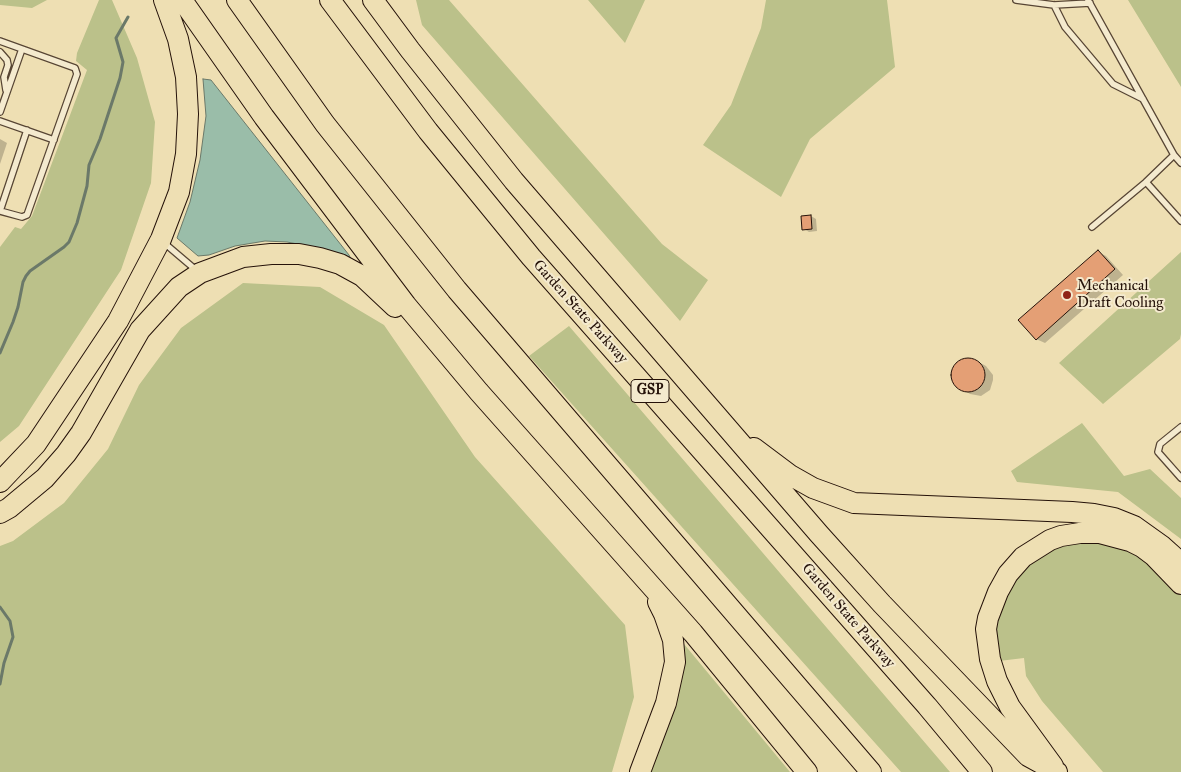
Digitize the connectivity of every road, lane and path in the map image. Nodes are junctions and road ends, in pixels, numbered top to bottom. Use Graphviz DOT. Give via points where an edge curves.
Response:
graph roads {
  1 [pos="164,0"];
  2 [pos="182,0"];
  3 [pos="237,0"];
  4 [pos="330,0"];
  5 [pos="372,0"];
  6 [pos="383,0"];
  7 [pos="1016,0"];
  8 [pos="1069,0"];
  9 [pos="1089,2"];
  10 [pos="1076,4"];
  11 [pos="1054,5"];
  12 [pos="0,41"];
  13 [pos="22,49"];
  14 [pos="410,50"];
  15 [pos="0,52"];
  16 [pos="7,92"];
  17 [pos="1144,100"];
  18 [pos="0,112"];
  19 [pos="0,121"];
  20 [pos="27,130"];
  21 [pos="54,140"];
  22 [pos="1174,155"];
  23 [pos="1181,163"];
  24 [pos="1146,182"];
  25 [pos="1181,221"];
  26 [pos="1092,227"];
  27 [pos="161,240"];
  28 [pos="200,273"];
  29 [pos="479,392"];
  30 [pos="1181,426"];
  31 [pos="726,428"];
  32 [pos="1181,478"];
  33 [pos="0,482"];
  34 [pos="0,513"];
  35 [pos="1181,563"];
  36 [pos="648,582"];
  37 [pos="1181,584"];
  38 [pos="640,772"];
  39 [pos="807,772"];
  40 [pos="871,772"];
  41 [pos="982,772"];
  42 [pos="1057,772"];
  1 -- 27 [label="highway" via="178,39 186,77 188,114 186,154 179,192"];
  2 -- 29 [label="highway" via="264,117 406,305"];
  3 -- 40 [label="highway" via="326,124 457,290"];
  4 -- 41 [label="highway, Garden State Parkway / GSP" via="428,131 532,257"];
  5 -- 14 [label="highway"];
  6 -- 14 [label="highway"];
  7 -- 11 [label="lane"];
  8 -- 10 [label="lane"];
  9 -- 10 [label="lane"];
  9 -- 17 [label="lane"];
  10 -- 11 [label="lane"];
  11 -- 17 [label="lane" via="1064,27 1114,84"];
  12 -- 13 [label="lane"];
  13 -- 16 [label="lane"];
  13 -- 21 [label="lane" via="75,68 77,74"];
  14 -- 31 [label="highway" via="514,181"];
  15 -- 16 [label="lane" via="8,65 4,76"];
  16 -- 18 [label="lane"];
  17 -- 22 [label="lane"];
  19 -- 20 [label="lane"];
  20 -- 21 [label="lane"];
  20 -- 21 [label="lane" via="0,211 22,217 26,214"];
  22 -- 23 [label="lane"];
  22 -- 24 [label="lane"];
  24 -- 25 [label="lane"];
  24 -- 26 [label="lane"];
  27 -- 28 [label="lane"];
  27 -- 33 [label="highway" via="118,321 42,436"];
  28 -- 29 [label="highway" via="243,257 271,254 299,254 340,264 374,286"];
  28 -- 34 [label="highway" via="179,287 140,330 66,454 45,478"];
  29 -- 36 [label="highway"];
  30 -- 32 [label="lane" via="1160,444 1158,452"];
  31 -- 35 [label="highway" via="802,482 848,502 1094,514 1134,526"];
  31 -- 42 [label="highway" via="889,612 1028,756"];
  36 -- 38 [label="highway" via="664,614 675,662 666,702"];
  36 -- 39 [label="highway"];
  37 -- 42 [label="highway" via="1142,547 1100,533 1080,533 1050,540 1023,557 1008,574 988,618 986,644 997,680 1010,707"];
}
